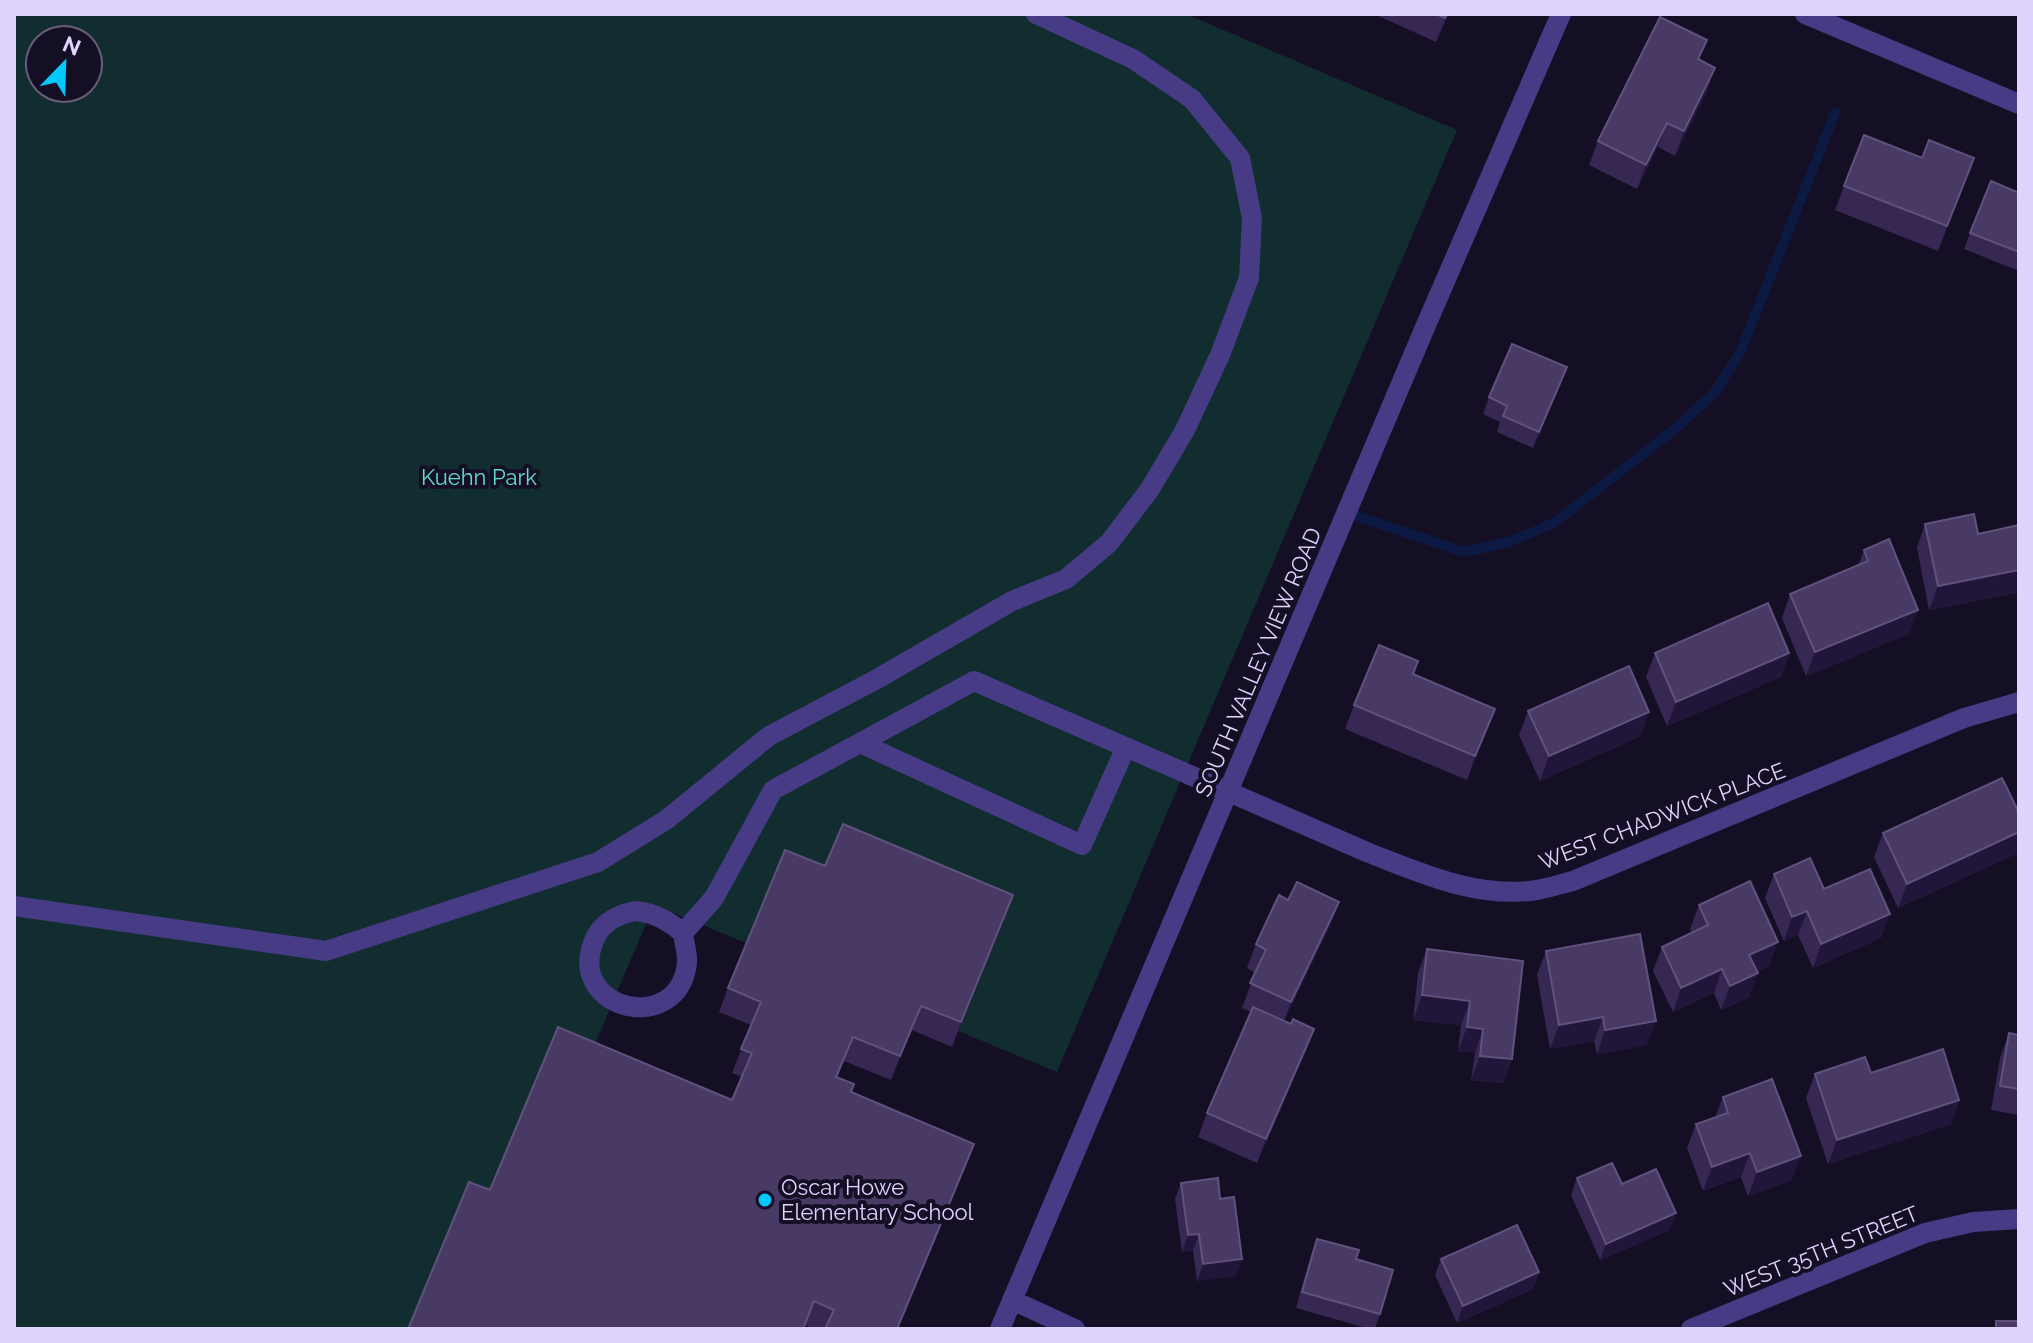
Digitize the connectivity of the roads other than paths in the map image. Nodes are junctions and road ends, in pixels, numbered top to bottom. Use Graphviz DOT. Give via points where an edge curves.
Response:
graph roads {
  1 [pos="1036,14"];
  2 [pos="1561,14"];
  3 [pos="1805,14"];
  4 [pos="2019,104"];
  5 [pos="2019,702"];
  6 [pos="860,743"];
  7 [pos="1126,747"];
  8 [pos="1229,792"];
  9 [pos="14,906"];
  10 [pos="683,933"];
  11 [pos="2019,1219"];
  12 [pos="1012,1300"];
  13 [pos="1000,1329"];
  14 [pos="1075,1329"];
  15 [pos="1691,1329"];
  1 -- 9 [label="street" via="1133,59 1192,99 1240,158 1252,218 1249,278 1220,355 1171,454 1109,543 1066,579 1012,601 769,736 666,820 583,867 326,951"];
  2 -- 8 [label="street, SOUTH VALLEY VIEW ROAD"];
  3 -- 4 [label="street"];
  5 -- 8 [label="street, WEST CHADWICK PLACE" via="1964,718 1632,858 1537,890 1507,892 1434,878"];
  6 -- 7 [label="street, WEST CHADWICK PLACE" via="974,681"];
  6 -- 7 [label="street" via="1082,845"];
  6 -- 10 [label="street" via="773,790 714,898"];
  7 -- 8 [label="street, WEST CHADWICK PLACE"];
  8 -- 12 [label="street, SOUTH VALLEY VIEW ROAD"];
  10 -- 10 [label="street" via="651,912 619,914 605,923 590,951 595,982 618,1004 650,1007 665,1001 684,976"];
  11 -- 15 [label="street, WEST 35TH STREET" via="1925,1233"];
  12 -- 13 [label="street, SOUTH VALLEY VIEW ROAD"];
  12 -- 14 [label="street"];
}
